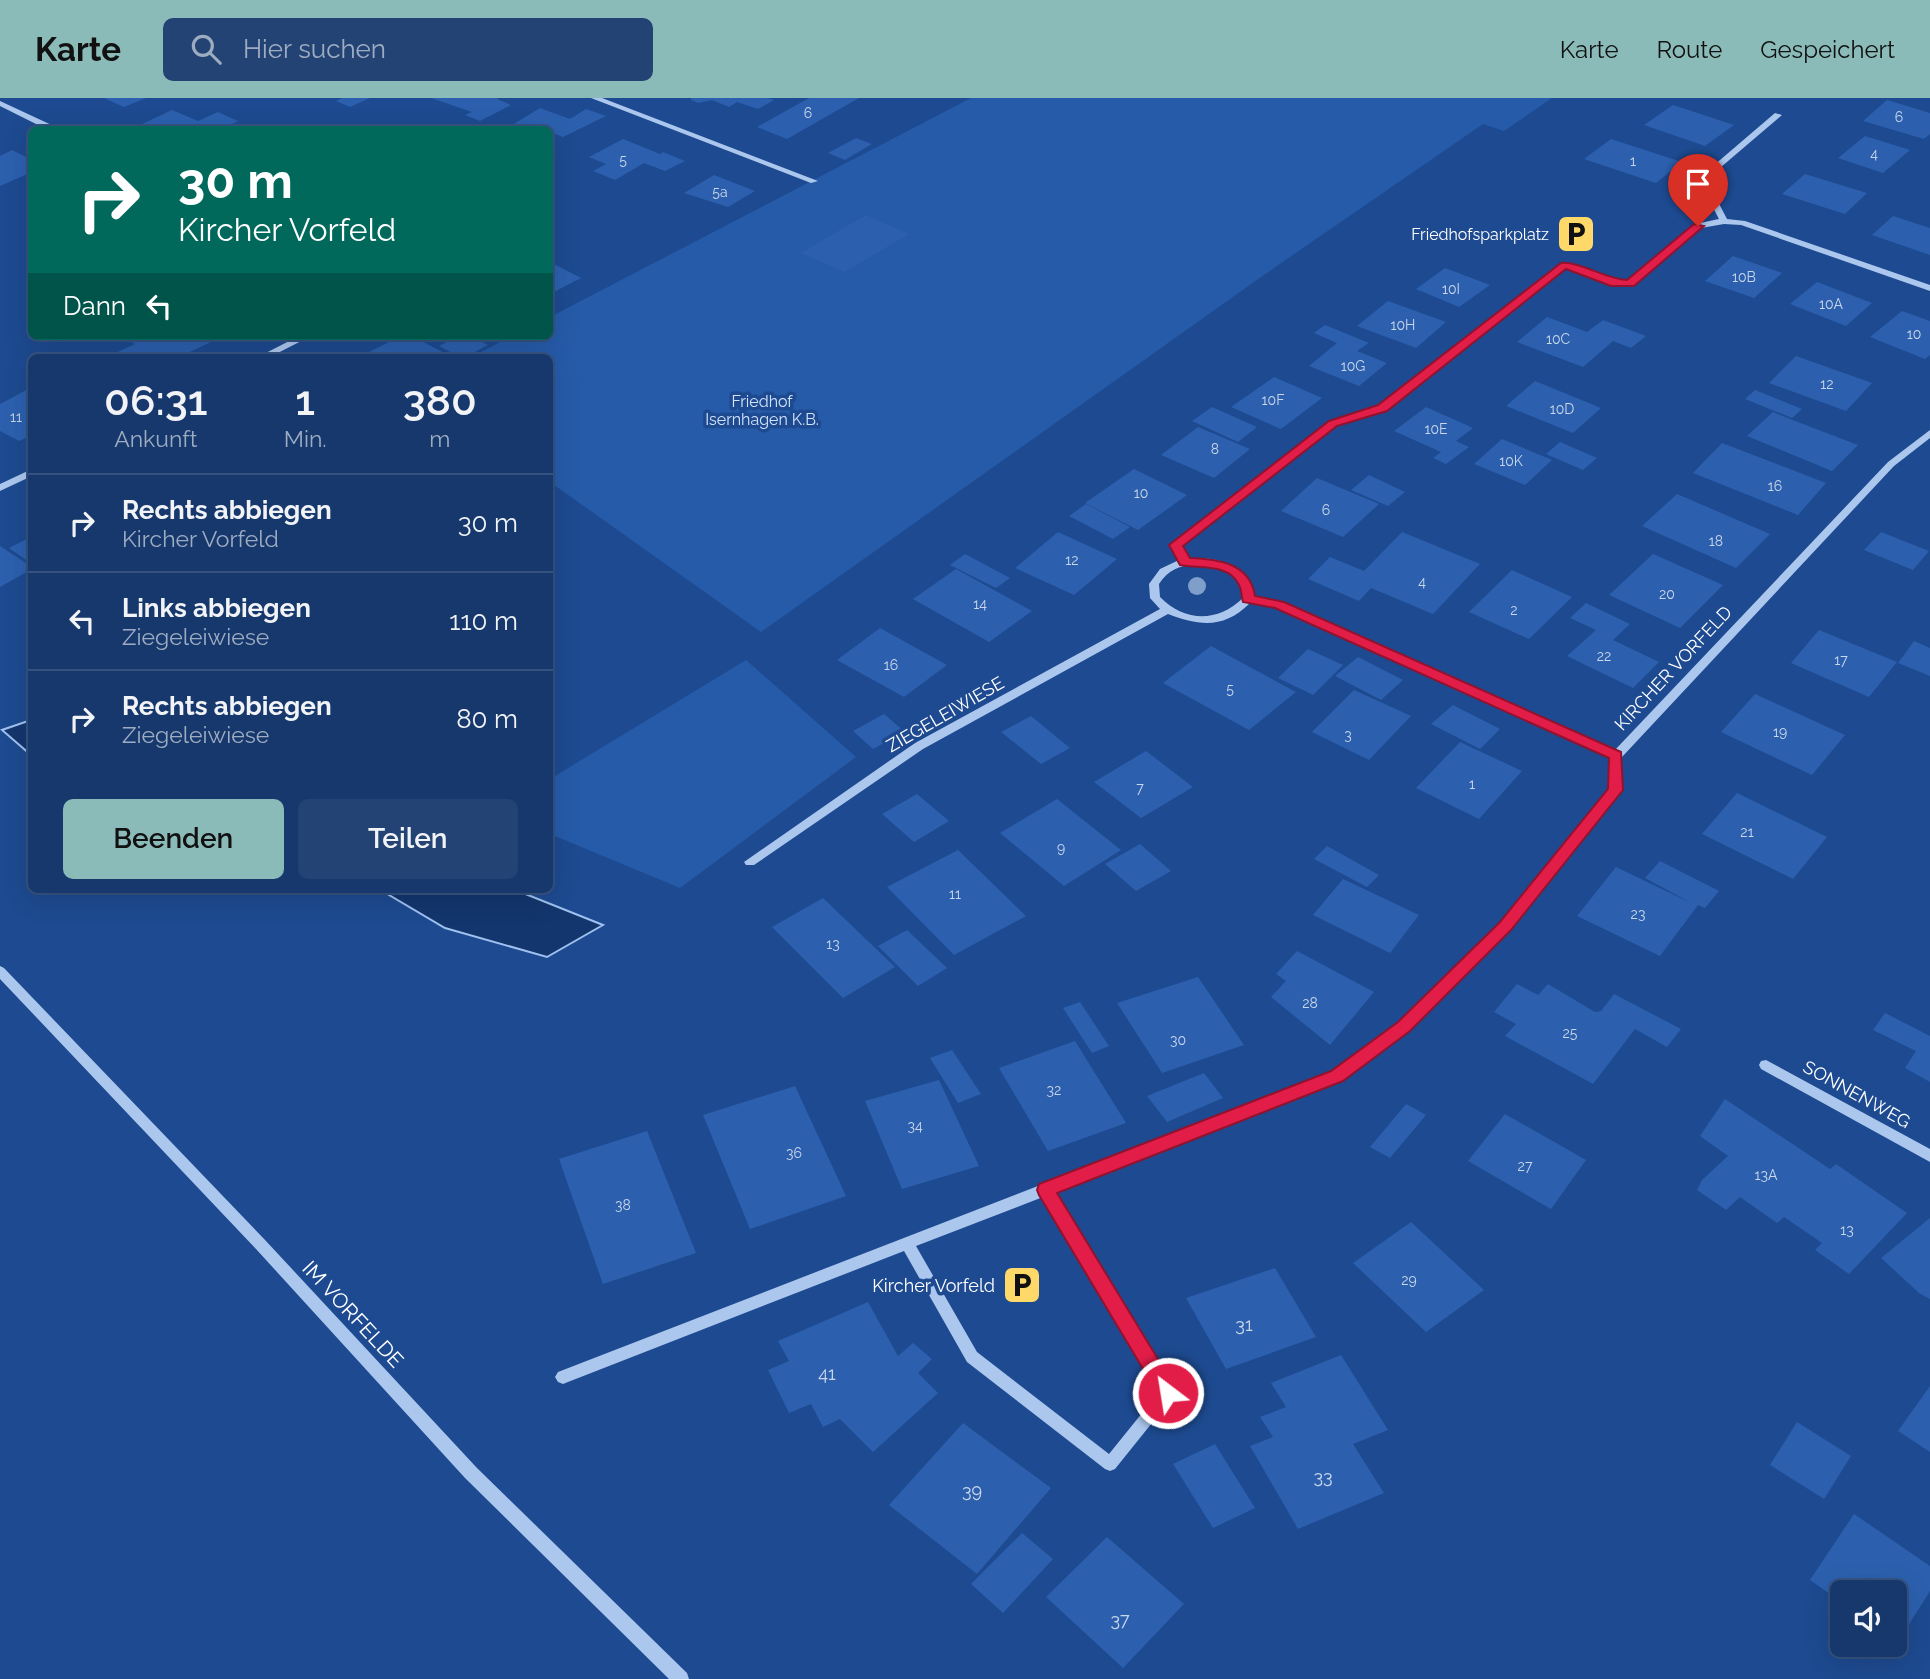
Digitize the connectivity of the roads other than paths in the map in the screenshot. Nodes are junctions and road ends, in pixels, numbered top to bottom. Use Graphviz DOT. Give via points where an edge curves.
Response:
graph roads {
  1 [pos="596,98"];
  2 [pos="0,103"];
  3 [pos="1778,115"];
  4 [pos="47,126"];
  5 [pos="814,181"];
  6 [pos="1724,220"];
  7 [pos="1930,288"];
  8 [pos="298,340"];
  9 [pos="269,354"];
  10 [pos="1930,433"];
  11 [pos="28,474"];
  12 [pos="0,488"];
  13 [pos="1185,562"];
  14 [pos="1248,598"];
  15 [pos="1167,610"];
  16 [pos="1616,756"];
  17 [pos="750,862"];
  18 [pos="0,971"];
  19 [pos="1766,1065"];
  20 [pos="1930,1157"];
  21 [pos="1046,1190"];
  22 [pos="907,1243"];
  23 [pos="563,1377"];
  24 [pos="681,1679"];
  1 -- 5 [label="street"];
  2 -- 4 [label="street"];
  3 -- 6 [label="street" via="1710,173 1711,196"];
  6 -- 7 [label="street"];
  6 -- 13 [label="street" via="1698,226 1630,283 1611,282 1565,265 1382,408 1333,423 1176,545"];
  8 -- 9 [label="street"];
  10 -- 16 [label="street, KIRCHER VORFELD" via="1891,464"];
  11 -- 12 [label="street"];
  13 -- 14 [label="street" via="1213,563 1232,570 1246,583"];
  13 -- 15 [label="street" via="1165,569 1154,583 1156,598"];
  14 -- 15 [label="street" via="1234,614 1217,619 1192,619"];
  14 -- 16 [label="street" via="1279,605"];
  15 -- 17 [label="street, ZIEGELEIWIESE" via="919,746"];
  16 -- 21 [label="street, KIRCHER VORFELD" via="1616,790 1506,926 1404,1027 1337,1076"];
  18 -- 24 [label="street, IM VORFELDE" via="471,1473"];
  19 -- 20 [label="street, SONNENWEG"];
  21 -- 22 [label="street, KIRCHER VORFELD"];
  21 -- 22 [label="street" via="1168,1393 1110,1464 972,1357"];
  22 -- 23 [label="street, KIRCHER VORFELD"];
}
